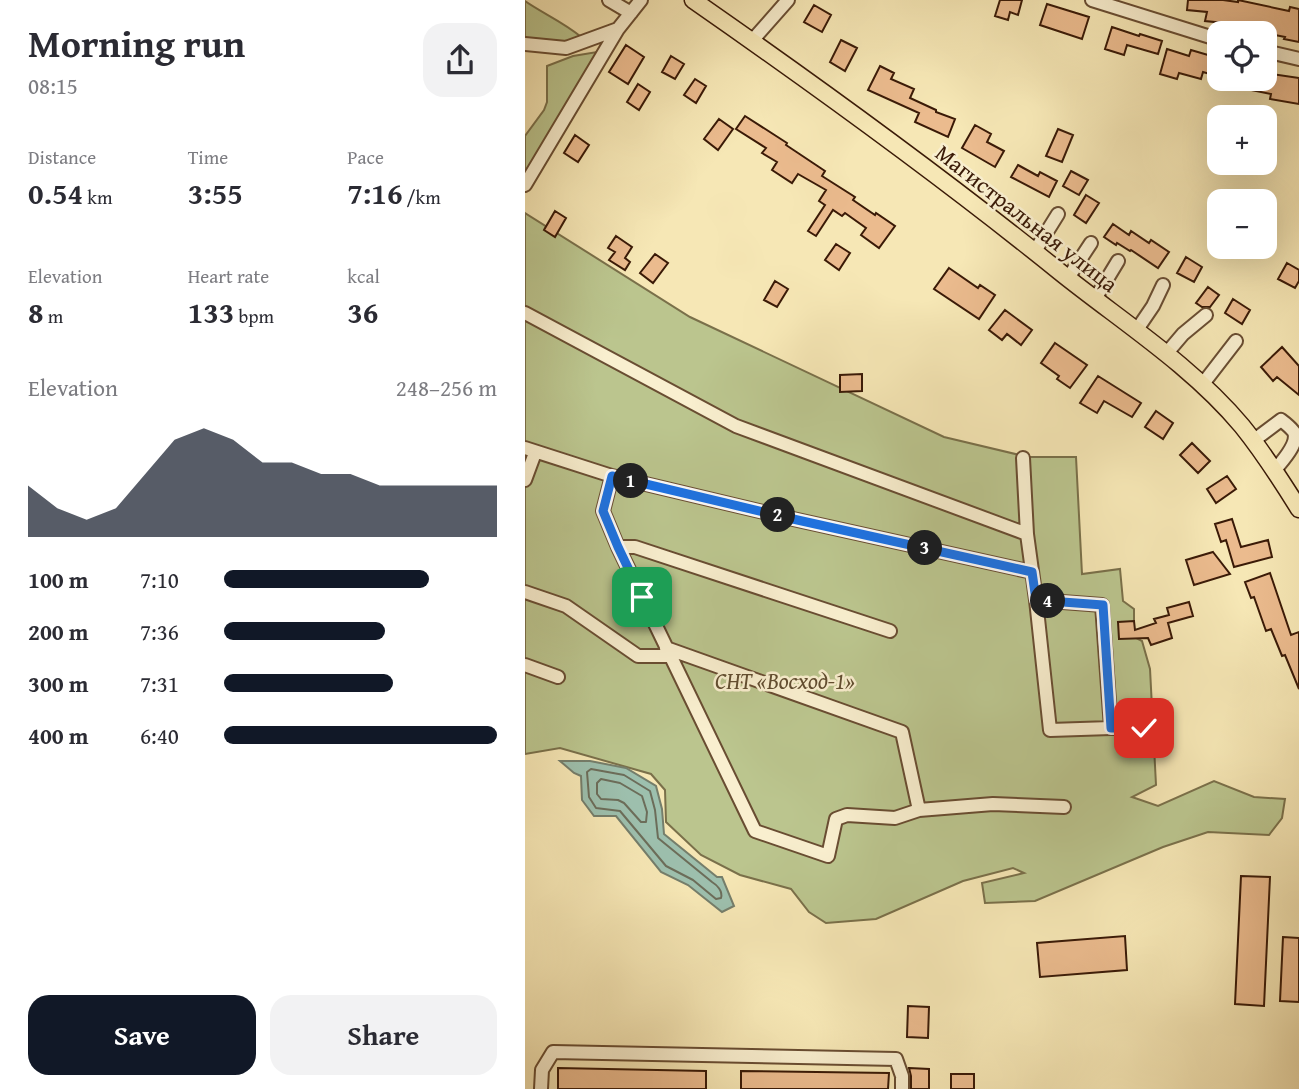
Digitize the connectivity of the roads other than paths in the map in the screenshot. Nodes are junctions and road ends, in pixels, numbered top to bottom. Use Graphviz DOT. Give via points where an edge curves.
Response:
graph roads {
  1 [pos="610,0"];
  2 [pos="641,0"];
  3 [pos="693,0"];
  4 [pos="788,0"];
  5 [pos="1092,0"];
  6 [pos="1125,5"];
  7 [pos="631,13"];
  8 [pos="618,29"];
  9 [pos="1207,35"];
  10 [pos="751,41"];
  11 [pos="525,44"];
  12 [pos="1277,54"];
  13 [pos="1299,59"];
  14 [pos="525,185"];
  15 [pos="1058,215"];
  16 [pos="1091,243"];
  17 [pos="1035,251"];
  18 [pos="1118,261"];
  19 [pos="1068,278"];
  20 [pos="1163,285"];
  21 [pos="1095,299"];
  22 [pos="525,313"];
  23 [pos="1206,315"];
  24 [pos="1136,331"];
  25 [pos="1236,341"];
  26 [pos="1166,354"];
  27 [pos="1202,386"];
  28 [pos="1254,441"];
  29 [pos="530,451"];
  30 [pos="1023,458"];
  31 [pos="1275,470"];
  32 [pos="612,476"];
  33 [pos="525,480"];
  34 [pos="1299,509"];
  35 [pos="1027,534"];
  36 [pos="618,547"];
  37 [pos="1032,572"];
  38 [pos="525,592"];
  39 [pos="1036,600"];
  40 [pos="890,631"];
  41 [pos="668,652"];
  42 [pos="525,665"];
  43 [pos="558,677"];
  44 [pos="1111,728"];
  45 [pos="1144,728"];
  46 [pos="1064,807"];
  47 [pos="919,810"];
  48 [pos="541,1089"];
  49 [pos="902,1089"];
  1 -- 7 [label="street"];
  2 -- 7 [label="street"];
  3 -- 10 [label="main road, Магистральная улица"];
  4 -- 10 [label="street"];
  5 -- 6 [label="street"];
  6 -- 9 [label="street"];
  7 -- 8 [label="street"];
  8 -- 11 [label="street" via="566,48"];
  8 -- 14 [label="street"];
  10 -- 17 [label="main road, Магистральная улица"];
  12 -- 13 [label="street"];
  15 -- 17 [label="street"];
  16 -- 19 [label="street"];
  17 -- 19 [label="main road, Магистральная улица"];
  18 -- 21 [label="street"];
  19 -- 21 [label="main road, Магистральная улица"];
  20 -- 24 [label="street"];
  21 -- 24 [label="main road, Магистральная улица"];
  22 -- 35 [label="street" via="736,426"];
  23 -- 26 [label="street"];
  24 -- 26 [label="main road, Магистральная улица"];
  25 -- 27 [label="street"];
  26 -- 27 [label="main road, Магистральная улица"];
  27 -- 28 [label="main road, Магистральная улица"];
  28 -- 31 [label="main road, Магистральная улица"];
  28 -- 31 [label="street" via="1281,420 1294,432 1294,446"];
  29 -- 32 [label="street"];
  29 -- 33 [label="street"];
  30 -- 35 [label="street"];
  31 -- 34 [label="main road, Магистральная улица"];
  32 -- 36 [label="street" via="603,511"];
  32 -- 37 [label="street"];
  35 -- 37 [label="street"];
  36 -- 40 [label="street" via="635,547"];
  36 -- 41 [label="street"];
  37 -- 39 [label="street"];
  38 -- 41 [label="street" via="566,606 638,656"];
  39 -- 44 [label="street" via="1103,605"];
  39 -- 44 [label="street" via="1050,730"];
  41 -- 47 [label="street" via="902,732"];
  41 -- 47 [label="street" via="755,831 828,856 836,819 847,815 895,818"];
  42 -- 43 [label="street"];
  44 -- 45 [label="street"];
  46 -- 47 [label="street" via="993,804"];
  48 -- 49 [label="street" via="542,1070 553,1052 895,1059"];
}
